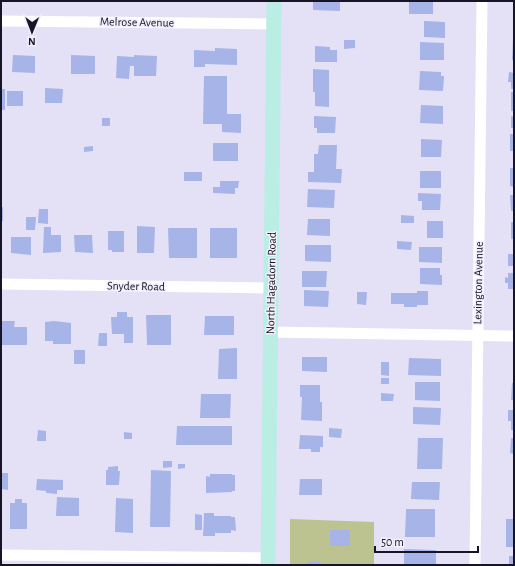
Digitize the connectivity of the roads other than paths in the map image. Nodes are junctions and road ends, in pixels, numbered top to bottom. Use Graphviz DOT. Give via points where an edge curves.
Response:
graph roads {
  1 [pos="274,1"];
  2 [pos="482,1"];
  3 [pos="1,21"];
  4 [pos="274,24"];
  5 [pos="1,284"];
  6 [pos="271,288"];
  7 [pos="270,332"];
  8 [pos="477,335"];
  9 [pos="514,336"];
  10 [pos="1,555"];
  11 [pos="268,562"];
  12 [pos="475,565"];
  1 -- 4 [label="street, North Hagadorn Road"];
  2 -- 8 [label="street, Lexington Avenue"];
  3 -- 4 [label="street, Melrose Avenue"];
  4 -- 6 [label="street, North Hagadorn Road"];
  5 -- 6 [label="street, Snyder Road"];
  6 -- 7 [label="street, North Hagadorn Road"];
  7 -- 8 [label="street"];
  7 -- 11 [label="street, North Hagadorn Road"];
  8 -- 9 [label="street"];
  8 -- 12 [label="street, Lexington Avenue"];
  10 -- 11 [label="street"];
}
